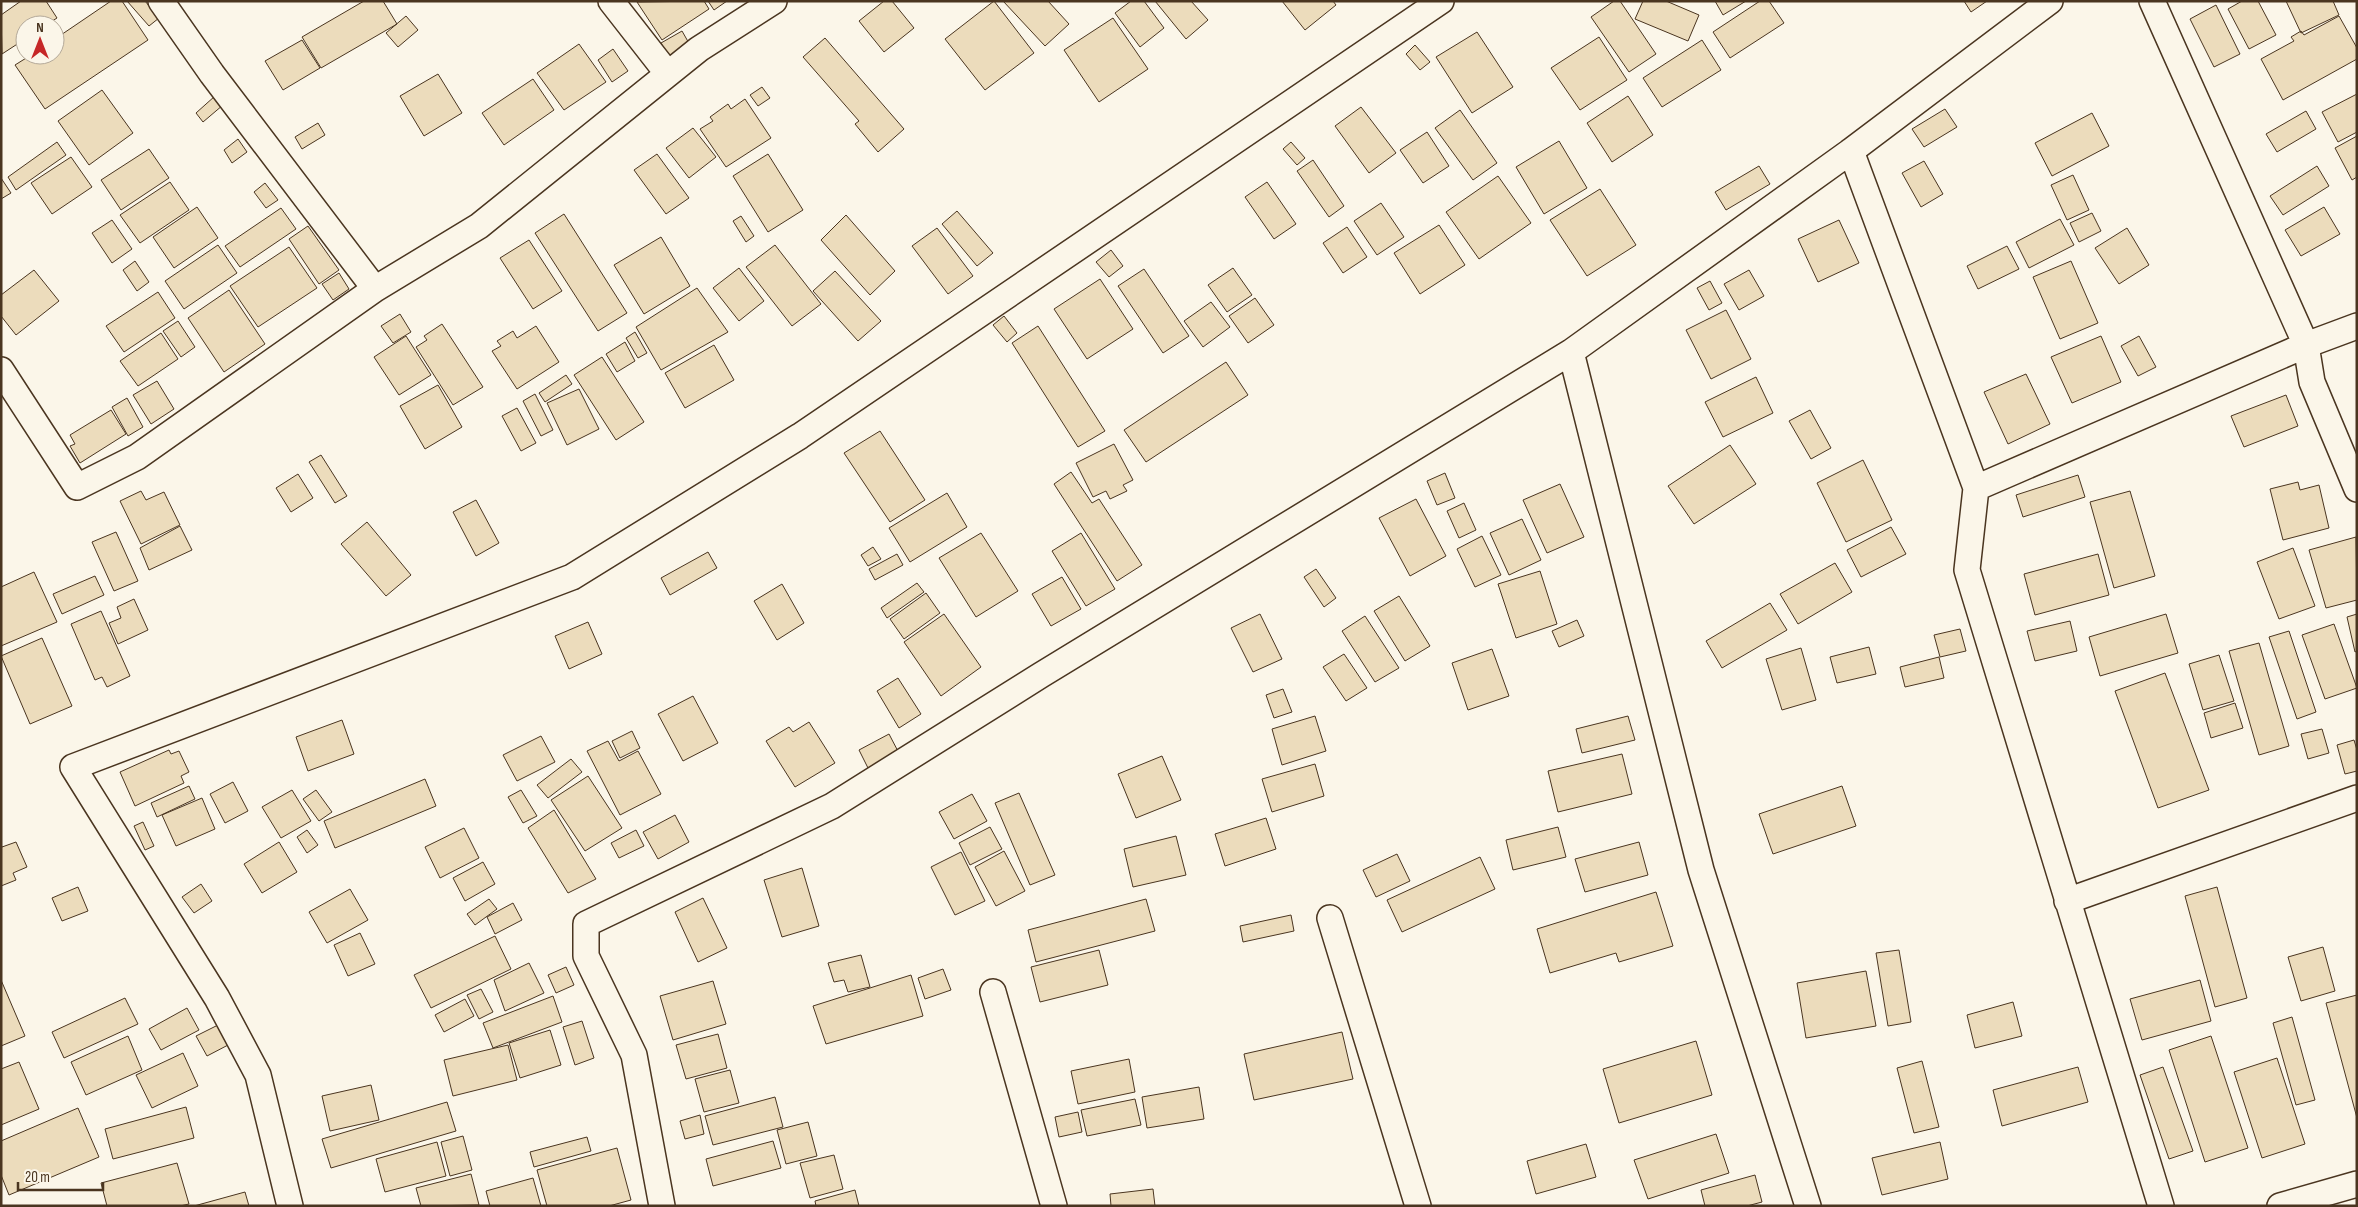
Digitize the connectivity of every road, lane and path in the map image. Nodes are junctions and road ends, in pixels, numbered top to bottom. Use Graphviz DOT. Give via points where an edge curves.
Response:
graph roads {
  1 [pos="161,1"];
  2 [pos="611,1"];
  3 [pos="774,1"];
  4 [pos="1441,1"];
  5 [pos="2050,1"];
  6 [pos="2152,1"];
  7 [pos="668,74"];
  8 [pos="1851,151"];
  9 [pos="375,289"];
  10 [pos="2357,326"];
  11 [pos="2306,345"];
  12 [pos="1570,352"];
  13 [pos="1,370"];
  14 [pos="1976,488"];
  15 [pos="2357,489"];
  16 [pos="2357,798"];
  17 [pos="2067,901"];
  18 [pos="1330,918"];
  19 [pos="993,992"];
  20 [pos="2357,1184"];
  21 [pos="290,1206"];
  22 [pos="662,1206"];
  23 [pos="1054,1206"];
  24 [pos="1418,1206"];
  25 [pos="1808,1206"];
  26 [pos="2161,1206"];
  27 [pos="2280,1206"];
  1 -- 9 [label="street" via="212,74"];
  2 -- 7 [label="street"];
  3 -- 7 [label="street" via="699,49"];
  4 -- 21 [label="street" via="800,436 572,577 73,767 216,998 258,1075"];
  5 -- 8 [label="street"];
  6 -- 11 [label="street"];
  7 -- 9 [label="street" via="479,226"];
  8 -- 12 [label="street"];
  8 -- 14 [label="street"];
  9 -- 13 [label="street" via="137,457 77,487"];
  10 -- 11 [label="street"];
  11 -- 14 [label="street"];
  11 -- 15 [label="street" via="2312,382"];
  12 -- 22 [label="street" via="832,806 586,924 586,956 634,1055"];
  12 -- 25 [label="street" via="1701,870"];
  14 -- 17 [label="street" via="1967,570"];
  16 -- 17 [label="street"];
  17 -- 26 [label="street"];
  18 -- 24 [label="street"];
  19 -- 23 [label="street"];
  20 -- 27 [label="street"];
}
